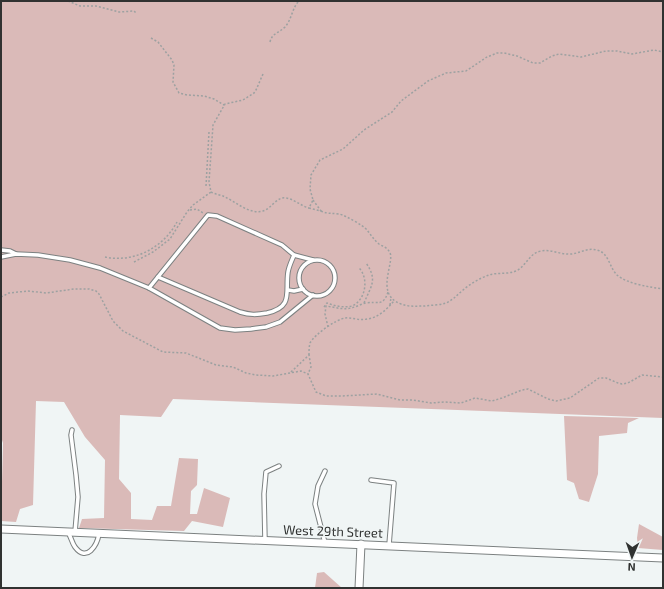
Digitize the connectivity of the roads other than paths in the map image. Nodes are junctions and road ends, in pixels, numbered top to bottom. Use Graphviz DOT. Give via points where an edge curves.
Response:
graph roads {
  1 [pos="1,250"];
  2 [pos="16,254"];
  3 [pos="294,255"];
  4 [pos="1,258"];
  5 [pos="313,260"];
  6 [pos="158,277"];
  7 [pos="149,288"];
  8 [pos="303,289"];
  9 [pos="288,290"];
  10 [pos="313,295"];
  11 [pos="72,430"];
  12 [pos="279,466"];
  13 [pos="325,471"];
  14 [pos="370,480"];
  15 [pos="1,529"];
  16 [pos="72,532"];
  17 [pos="99,533"];
  18 [pos="265,540"];
  19 [pos="325,543"];
  20 [pos="361,544"];
  21 [pos="389,545"];
  22 [pos="663,558"];
  23 [pos="359,588"];
  1 -- 2 [label="lane"];
  2 -- 4 [label="lane"];
  2 -- 7 [label="lane" via="70,260 100,268"];
  3 -- 5 [label="lane"];
  3 -- 6 [label="lane" via="282,245 217,216 208,215"];
  3 -- 9 [label="lane" via="288,272"];
  5 -- 8 [label="lane" via="307,262 300,272 300,284"];
  5 -- 10 [label="lane" via="329,264 334,280 329,290"];
  6 -- 7 [label="lane"];
  6 -- 9 [label="lane" via="251,315 272,312 280,308 286,301"];
  7 -- 10 [label="lane" via="220,328 234,330 251,330 280,322"];
  8 -- 9 [label="lane"];
  8 -- 10 [label="lane"];
  11 -- 16 [label="lane" via="78,497"];
  12 -- 18 [label="lane" via="266,472"];
  13 -- 19 [label="lane" via="318,486 315,504"];
  14 -- 21 [label="lane" via="394,484"];
  15 -- 16 [label="street, West 29th Street"];
  16 -- 17 [label="street, West 29th Street"];
  16 -- 17 [label="lane" via="76,548 84,553 95,546"];
  17 -- 18 [label="street, West 29th Street"];
  18 -- 19 [label="street, West 29th Street"];
  19 -- 20 [label="street, West 29th Street"];
  20 -- 21 [label="street, West 29th Street"];
  20 -- 23 [label="street"];
  21 -- 22 [label="street, West 29th Street"];
}
